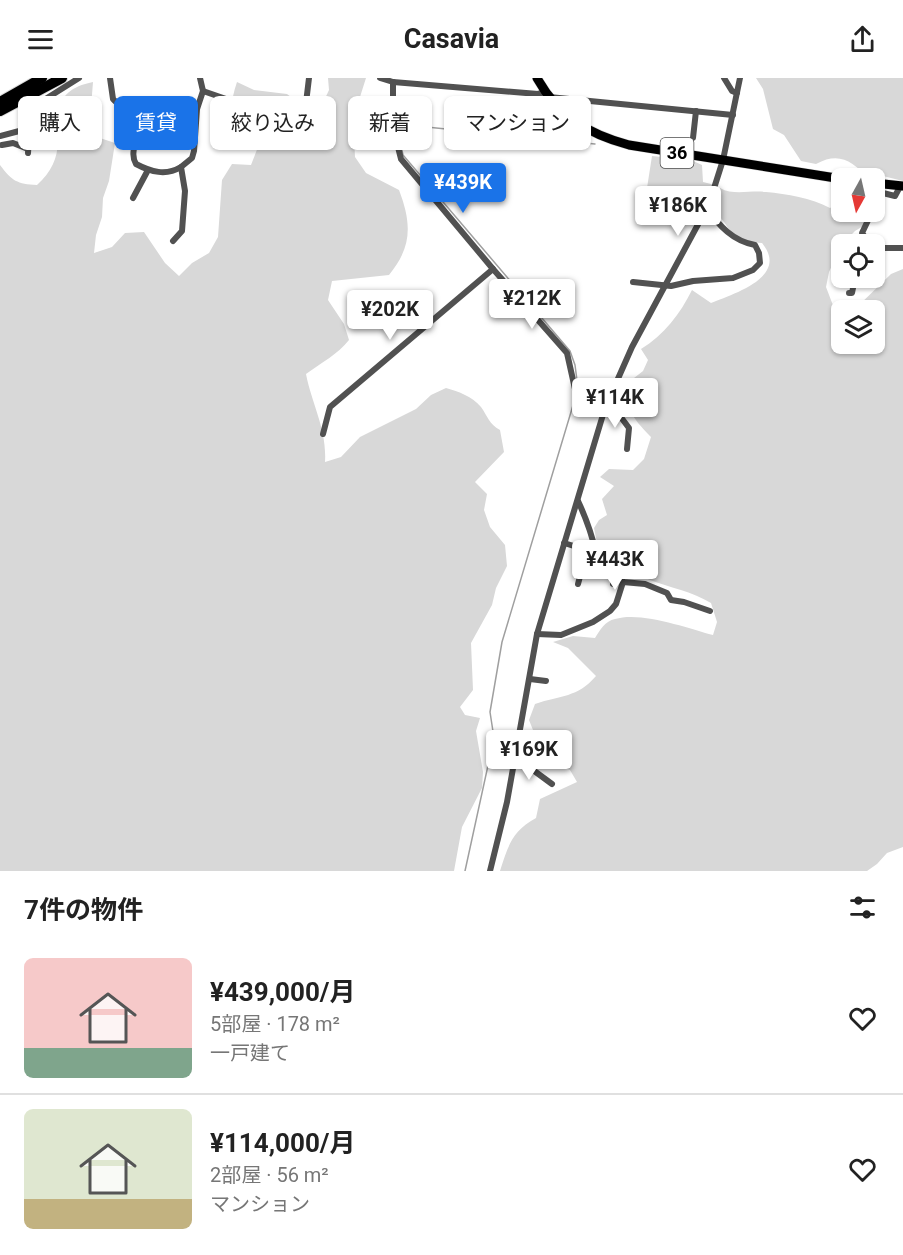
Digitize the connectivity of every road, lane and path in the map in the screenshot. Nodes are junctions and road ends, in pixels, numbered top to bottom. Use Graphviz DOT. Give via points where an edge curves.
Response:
graph roads {
  1 [pos="42,78"];
  2 [pos="63,78"];
  3 [pos="79,78"];
  4 [pos="110,78"];
  5 [pos="200,78"];
  6 [pos="309,78"];
  7 [pos="380,78"];
  8 [pos="537,78"];
  9 [pos="724,78"];
  10 [pos="740,78"];
  11 [pos="395,82"];
  12 [pos="202,91"];
  13 [pos="737,93"];
  14 [pos="547,94"];
  15 [pos="50,96"];
  16 [pos="217,96"];
  17 [pos="307,96"];
  18 [pos="0,102"];
  19 [pos="0,111"];
  20 [pos="696,111"];
  21 [pos="733,115"];
  22 [pos="18,131"];
  23 [pos="0,136"];
  24 [pos="693,138"];
  25 [pos="2,145"];
  26 [pos="18,146"];
  27 [pos="723,160"];
  28 [pos="181,166"];
  29 [pos="148,170"];
  30 [pos="831,177"];
  31 [pos="885,184"];
  32 [pos="902,185"];
  33 [pos="885,194"];
  34 [pos="133,198"];
  35 [pos="707,208"];
  36 [pos="173,241"];
  37 [pos="885,248"];
  38 [pos="903,248"];
  39 [pos="493,269"];
  40 [pos="633,282"];
  41 [pos="666,286"];
  42 [pos="853,288"];
  43 [pos="849,293"];
  44 [pos="607,400"];
  45 [pos="605,408"];
  46 [pos="324,434"];
  47 [pos="627,449"];
  48 [pos="577,501"];
  49 [pos="564,543"];
  50 [pos="594,544"];
  51 [pos="587,550"];
  52 [pos="618,568"];
  53 [pos="623,582"];
  54 [pos="578,584"];
  55 [pos="613,584"];
  56 [pos="710,611"];
  57 [pos="537,634"];
  58 [pos="530,679"];
  59 [pos="546,681"];
  60 [pos="514,763"];
  61 [pos="552,784"];
  62 [pos="490,871"];
  1 -- 18 [label="highway"];
  2 -- 19 [label="highway"];
  3 -- 15 [label="street"];
  4 -- 29 [label="street" via="113,99 136,122 132,158"];
  5 -- 12 [label="street"];
  6 -- 17 [label="street"];
  7 -- 11 [label="street"];
  8 -- 14 [label="main road, 36"];
  9 -- 13 [label="street"];
  10 -- 13 [label="street"];
  11 -- 14 [label="street"];
  11 -- 39 [label="street" via="393,127 401,159"];
  12 -- 16 [label="street"];
  12 -- 28 [label="street" via="192,158"];
  13 -- 21 [label="street"];
  14 -- 20 [label="street"];
  14 -- 27 [label="main road, 36" via="569,118 604,138"];
  20 -- 21 [label="street"];
  20 -- 24 [label="street"];
  21 -- 27 [label="street"];
  22 -- 23 [label="street"];
  25 -- 26 [label="street"];
  27 -- 30 [label="main road, 36"];
  27 -- 35 [label="street"];
  28 -- 29 [label="street" via="168,173"];
  28 -- 36 [label="street" via="185,191 182,231"];
  29 -- 34 [label="street"];
  31 -- 32 [label="main road"];
  32 -- 33 [label="street" via="895,196"];
  35 -- 41 [label="street"];
  35 -- 41 [label="street" via="736,238 755,245 760,263 733,279"];
  37 -- 38 [label="street"];
  39 -- 44 [label="street" via="567,353 578,390"];
  39 -- 46 [label="street" via="330,407"];
  40 -- 41 [label="street"];
  41 -- 44 [label="street"];
  42 -- 43 [label="street"];
  44 -- 45 [label="street"];
  45 -- 47 [label="street" via="620,416 629,428"];
  45 -- 48 [label="street"];
  48 -- 49 [label="street"];
  48 -- 50 [label="street"];
  49 -- 51 [label="street"];
  49 -- 57 [label="street"];
  50 -- 51 [label="street"];
  50 -- 52 [label="street" via="596,552"];
  51 -- 54 [label="street"];
  52 -- 53 [label="street"];
  52 -- 55 [label="street"];
  53 -- 56 [label="street" via="645,584 667,593 671,600"];
  53 -- 57 [label="street" via="616,604 594,622 561,635"];
  57 -- 58 [label="street"];
  58 -- 59 [label="street"];
  58 -- 60 [label="street"];
  60 -- 61 [label="street" via="533,770"];
  60 -- 62 [label="street"];
}
